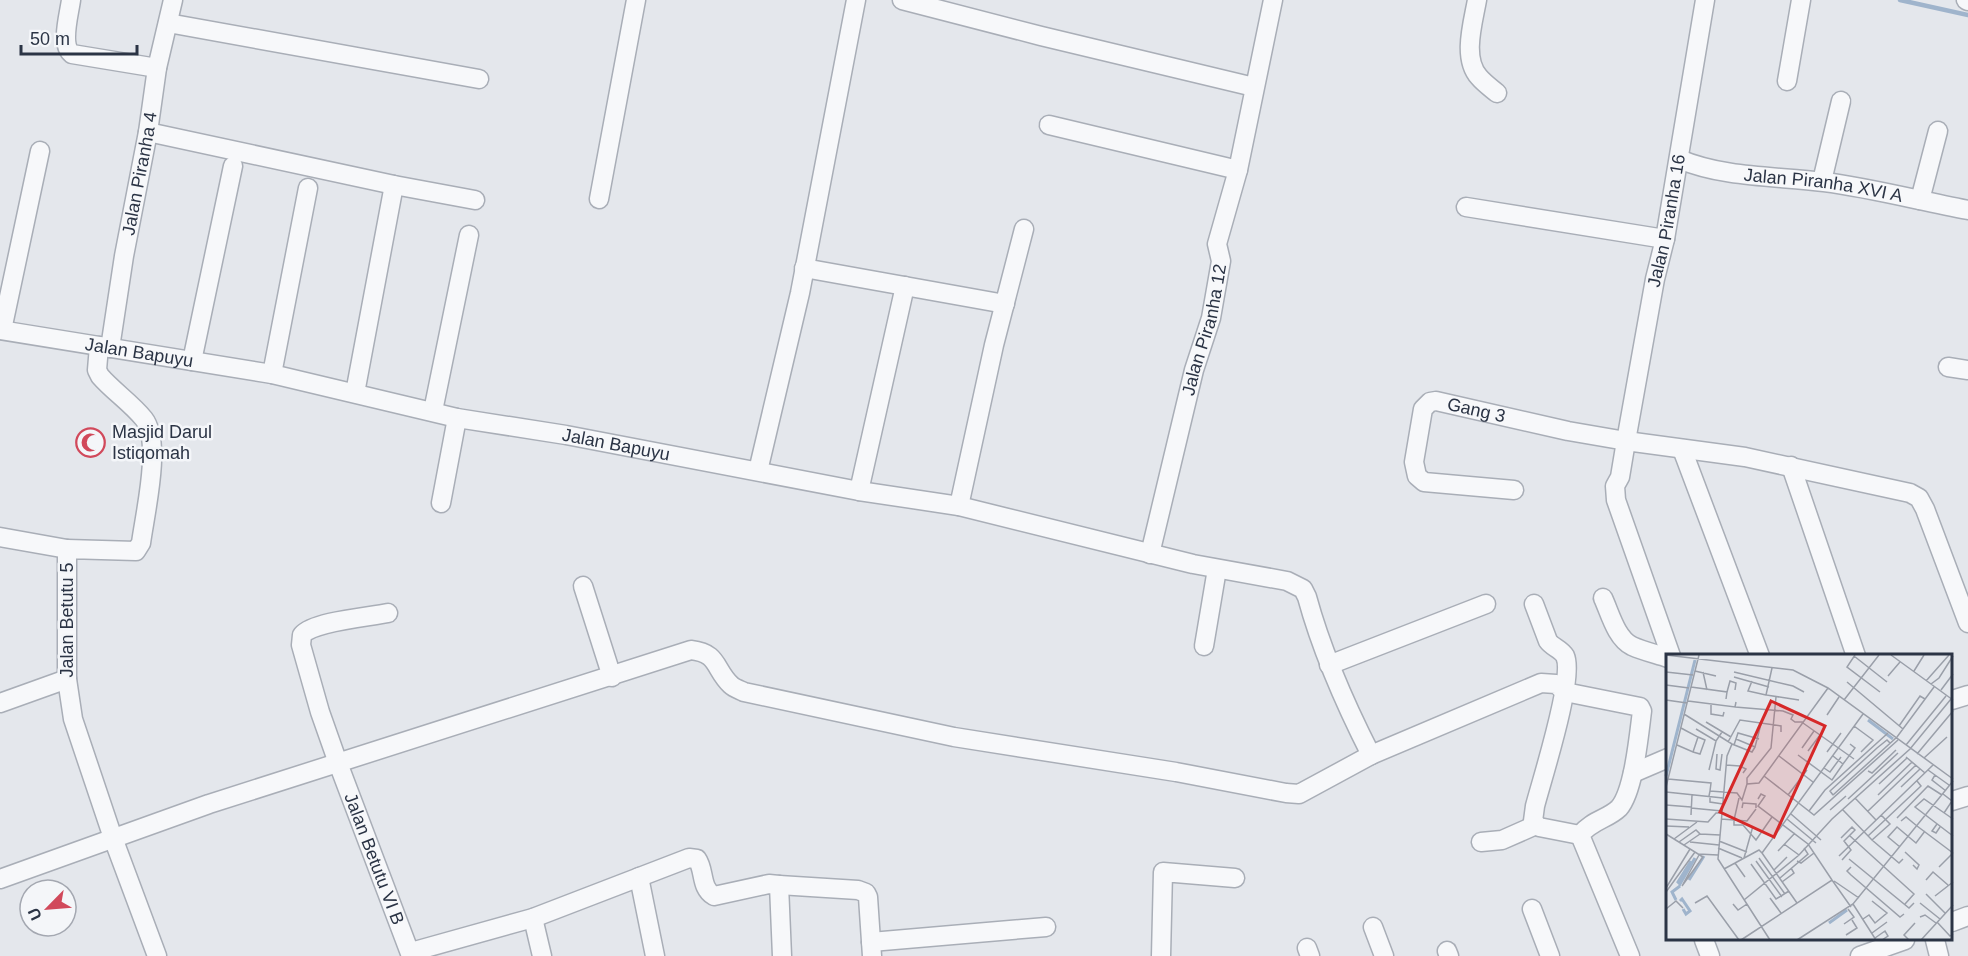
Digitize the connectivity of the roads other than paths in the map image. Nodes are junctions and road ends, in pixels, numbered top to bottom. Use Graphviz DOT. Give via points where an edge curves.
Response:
graph roads {
  1 [pos="71,0"];
  2 [pos="172,0"];
  3 [pos="636,0"];
  4 [pos="856,0"];
  5 [pos="902,0"];
  6 [pos="1273,0"];
  7 [pos="1477,0"];
  8 [pos="1705,0"];
  9 [pos="1801,0"];
  10 [pos="168,23"];
  11 [pos="157,68"];
  12 [pos="479,79"];
  13 [pos="1787,81"];
  14 [pos="1254,87"];
  15 [pos="1497,93"];
  16 [pos="1842,101"];
  17 [pos="1049,125"];
  18 [pos="1938,131"];
  19 [pos="148,132"];
  20 [pos="40,151"];
  21 [pos="1679,159"];
  22 [pos="233,166"];
  23 [pos="1238,170"];
  24 [pos="1822,182"];
  25 [pos="394,185"];
  26 [pos="308,188"];
  27 [pos="599,199"];
  28 [pos="475,200"];
  29 [pos="1920,200"];
  30 [pos="1466,207"];
  31 [pos="1968,210"];
  32 [pos="1024,229"];
  33 [pos="469,236"];
  34 [pos="1665,239"];
  35 [pos="804,268"];
  36 [pos="905,286"];
  37 [pos="1005,304"];
  38 [pos="1,330"];
  39 [pos="104,347"];
  40 [pos="192,361"];
  41 [pos="1948,367"];
  42 [pos="1968,370"];
  43 [pos="272,374"];
  44 [pos="355,393"];
  45 [pos="433,411"];
  46 [pos="457,417"];
  47 [pos="1626,441"];
  48 [pos="1682,449"];
  49 [pos="1791,466"];
  50 [pos="758,471"];
  51 [pos="1514,490"];
  52 [pos="859,491"];
  53 [pos="441,503"];
  54 [pos="959,506"];
  55 [pos="0,537"];
  56 [pos="67,549"];
  57 [pos="1150,554"];
  58 [pos="1217,570"];
  59 [pos="583,586"];
  60 [pos="1603,598"];
  61 [pos="1486,604"];
  62 [pos="1534,604"];
  63 [pos="388,613"];
  64 [pos="1968,623"];
  65 [pos="1204,646"];
  66 [pos="1669,654"];
  67 [pos="1757,654"];
  68 [pos="1855,654"];
  69 [pos="1666,656"];
  70 [pos="1329,665"];
  71 [pos="612,677"];
  72 [pos="67,679"];
  73 [pos="1565,692"];
  74 [pos="1968,695"];
  75 [pos="1953,700"];
  76 [pos="0,703"];
  77 [pos="1371,755"];
  78 [pos="1666,759"];
  79 [pos="338,764"];
  80 [pos="1634,773"];
  81 [pos="1968,796"];
  82 [pos="1953,801"];
  83 [pos="1536,825"];
  84 [pos="1580,835"];
  85 [pos="113,838"];
  86 [pos="1481,842"];
  87 [pos="639,877"];
  88 [pos="1235,878"];
  89 [pos="0,879"];
  90 [pos="779,885"];
  91 [pos="1532,909"];
  92 [pos="1968,916"];
  93 [pos="533,918"];
  94 [pos="1953,922"];
  95 [pos="1046,927"];
  96 [pos="1373,927"];
  97 [pos="1705,941"];
  98 [pos="1898,941"];
  99 [pos="1935,941"];
  100 [pos="872,949"];
  101 [pos="411,954"];
  102 [pos="157,956"];
  103 [pos="542,956"];
  104 [pos="655,956"];
  105 [pos="782,956"];
  106 [pos="1161,956"];
  107 [pos="1384,956"];
  108 [pos="1550,956"];
  109 [pos="1630,956"];
  110 [pos="1710,956"];
  111 [pos="1860,956"];
  112 [pos="1939,956"];
  1 -- 11 [label="street" via="66,42 69,52"];
  2 -- 10 [label="street, Jalan Piranha 4"];
  3 -- 27 [label="street"];
  4 -- 35 [label="street"];
  5 -- 14 [label="street"];
  6 -- 14 [label="street, Jalan Piranha 12"];
  7 -- 15 [label="street" via="1470,57 1478,76"];
  8 -- 21 [label="street, Jalan Piranha 16"];
  9 -- 13 [label="street"];
  10 -- 11 [label="street, Jalan Piranha 4"];
  10 -- 12 [label="street"];
  11 -- 19 [label="street, Jalan Piranha 4"];
  14 -- 23 [label="street, Jalan Piranha 12"];
  16 -- 24 [label="street"];
  17 -- 23 [label="street"];
  18 -- 29 [label="street"];
  19 -- 25 [label="street"];
  19 -- 39 [label="street, Jalan Piranha 4"];
  20 -- 38 [label="street"];
  21 -- 24 [label="street, Jalan Piranha XVI A" via="1752,176"];
  21 -- 34 [label="street, Jalan Piranha 16"];
  22 -- 40 [label="street"];
  23 -- 57 [label="street, Jalan Piranha 12" via="1217,244 1221,261 1211,318 1194,370"];
  24 -- 29 [label="street, Jalan Piranha XVI A"];
  25 -- 28 [label="street"];
  25 -- 44 [label="street"];
  26 -- 43 [label="street"];
  29 -- 31 [label="street, Jalan Piranha XVI A"];
  30 -- 34 [label="street"];
  32 -- 37 [label="street"];
  33 -- 45 [label="street"];
  34 -- 47 [label="street, Jalan Piranha 16"];
  35 -- 36 [label="street"];
  35 -- 50 [label="street"];
  36 -- 37 [label="street"];
  36 -- 52 [label="street"];
  37 -- 54 [label="street"];
  38 -- 39 [label="street, Jalan Bapuyu"];
  39 -- 40 [label="street, Jalan Bapuyu"];
  39 -- 56 [label="street, Jalan Betutu 5" via="97,370 145,420 153,447 141,543 134,552"];
  40 -- 43 [label="street, Jalan Bapuyu"];
  41 -- 42 [label="street"];
  43 -- 44 [label="street, Jalan Bapuyu"];
  44 -- 45 [label="street, Jalan Bapuyu"];
  45 -- 46 [label="street, Jalan Bapuyu"];
  46 -- 50 [label="street, Jalan Bapuyu"];
  46 -- 53 [label="street"];
  47 -- 48 [label="street"];
  47 -- 51 [label="street, Gang 3" via="1436,401 1423,409 1414,462 1417,476 1424,482"];
  47 -- 66 [label="street, Jalan Piranha 16" via="1615,486 1616,500"];
  48 -- 49 [label="street"];
  48 -- 67 [label="street"];
  49 -- 64 [label="street" via="1919,498"];
  49 -- 68 [label="street"];
  50 -- 52 [label="street, Jalan Bapuyu"];
  52 -- 54 [label="street, Jalan Bapuyu"];
  54 -- 57 [label="street, Jalan Bapuyu"];
  55 -- 56 [label="street"];
  56 -- 72 [label="street, Jalan Betutu 5"];
  57 -- 58 [label="street, Jalan Bapuyu"];
  58 -- 65 [label="street"];
  58 -- 70 [label="street, Jalan Bapuyu" via="1287,581 1303,589"];
  59 -- 71 [label="street"];
  60 -- 69 [label="street" via="1623,639"];
  61 -- 70 [label="street"];
  62 -- 73 [label="street" via="1548,641 1566,658"];
  63 -- 79 [label="street, Jalan Betutu VI B" via="318,626 302,635 320,712"];
  70 -- 77 [label="street"];
  71 -- 77 [label="street" via="691,650 703,651 714,659 731,685 744,692 954,737 1286,793 1299,794"];
  71 -- 79 [label="street"];
  72 -- 76 [label="street"];
  72 -- 85 [label="street, Jalan Betutu 5" via="73,719"];
  73 -- 77 [label="street" via="1556,684 1541,683"];
  73 -- 80 [label="street" via="1642,709"];
  73 -- 83 [label="street" via="1534,806"];
  74 -- 75 [label="street"];
  78 -- 80 [label="street"];
  79 -- 85 [label="street"];
  79 -- 101 [label="street, Jalan Betutu VI B"];
  80 -- 84 [label="street" via="1619,807 1590,824"];
  81 -- 82 [label="street"];
  83 -- 84 [label="street"];
  83 -- 86 [label="street" via="1502,840"];
  84 -- 109 [label="street"];
  85 -- 89 [label="street"];
  85 -- 102 [label="street, Jalan Betutu 5"];
  87 -- 90 [label="street" via="689,858 701,864 710,895"];
  87 -- 93 [label="street"];
  87 -- 104 [label="street"];
  88 -- 106 [label="street" via="1163,872"];
  90 -- 100 [label="street" via="866,893"];
  90 -- 105 [label="street"];
  91 -- 108 [label="street"];
  92 -- 94 [label="street"];
  93 -- 101 [label="street"];
  93 -- 103 [label="street"];
  95 -- 100 [label="street"];
  96 -- 107 [label="street"];
  97 -- 110 [label="street"];
  98 -- 111 [label="street"];
  99 -- 112 [label="street"];
}
